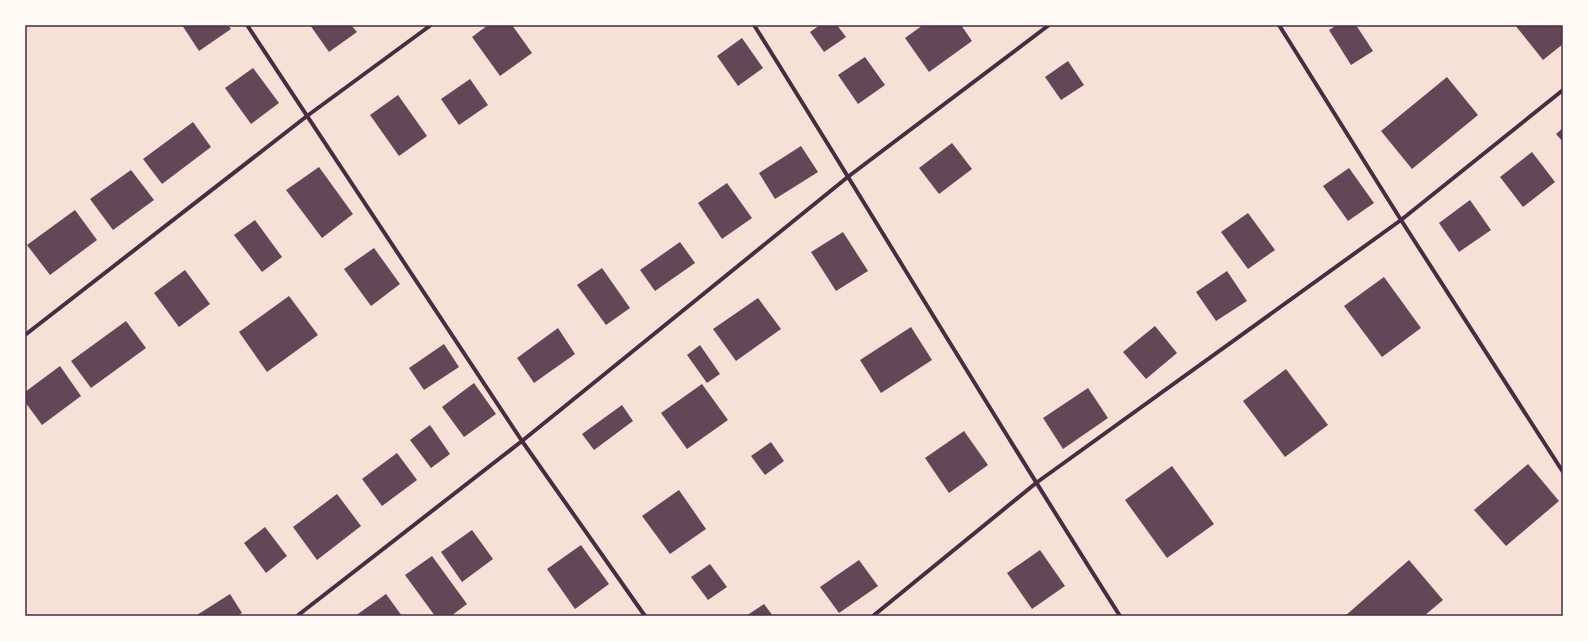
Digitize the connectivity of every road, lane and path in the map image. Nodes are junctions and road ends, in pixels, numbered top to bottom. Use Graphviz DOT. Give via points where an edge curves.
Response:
graph roads {
  1 [pos="247,25"];
  2 [pos="431,25"];
  3 [pos="754,25"];
  4 [pos="1049,25"];
  5 [pos="1279,25"];
  6 [pos="1563,90"];
  7 [pos="307,116"];
  8 [pos="849,176"];
  9 [pos="1401,220"];
  10 [pos="25,335"];
  11 [pos="522,441"];
  12 [pos="1563,472"];
  13 [pos="1036,483"];
  14 [pos="297,616"];
  15 [pos="645,616"];
  16 [pos="873,616"];
  17 [pos="1120,616"];
  1 -- 7 [label="street"];
  2 -- 7 [label="street"];
  3 -- 8 [label="street"];
  4 -- 8 [label="street"];
  5 -- 9 [label="street"];
  6 -- 9 [label="street"];
  7 -- 10 [label="street"];
  7 -- 11 [label="street"];
  8 -- 11 [label="street"];
  8 -- 13 [label="street"];
  9 -- 12 [label="street"];
  9 -- 13 [label="street"];
  11 -- 14 [label="street"];
  11 -- 15 [label="street"];
  13 -- 16 [label="street"];
  13 -- 17 [label="street"];
}
